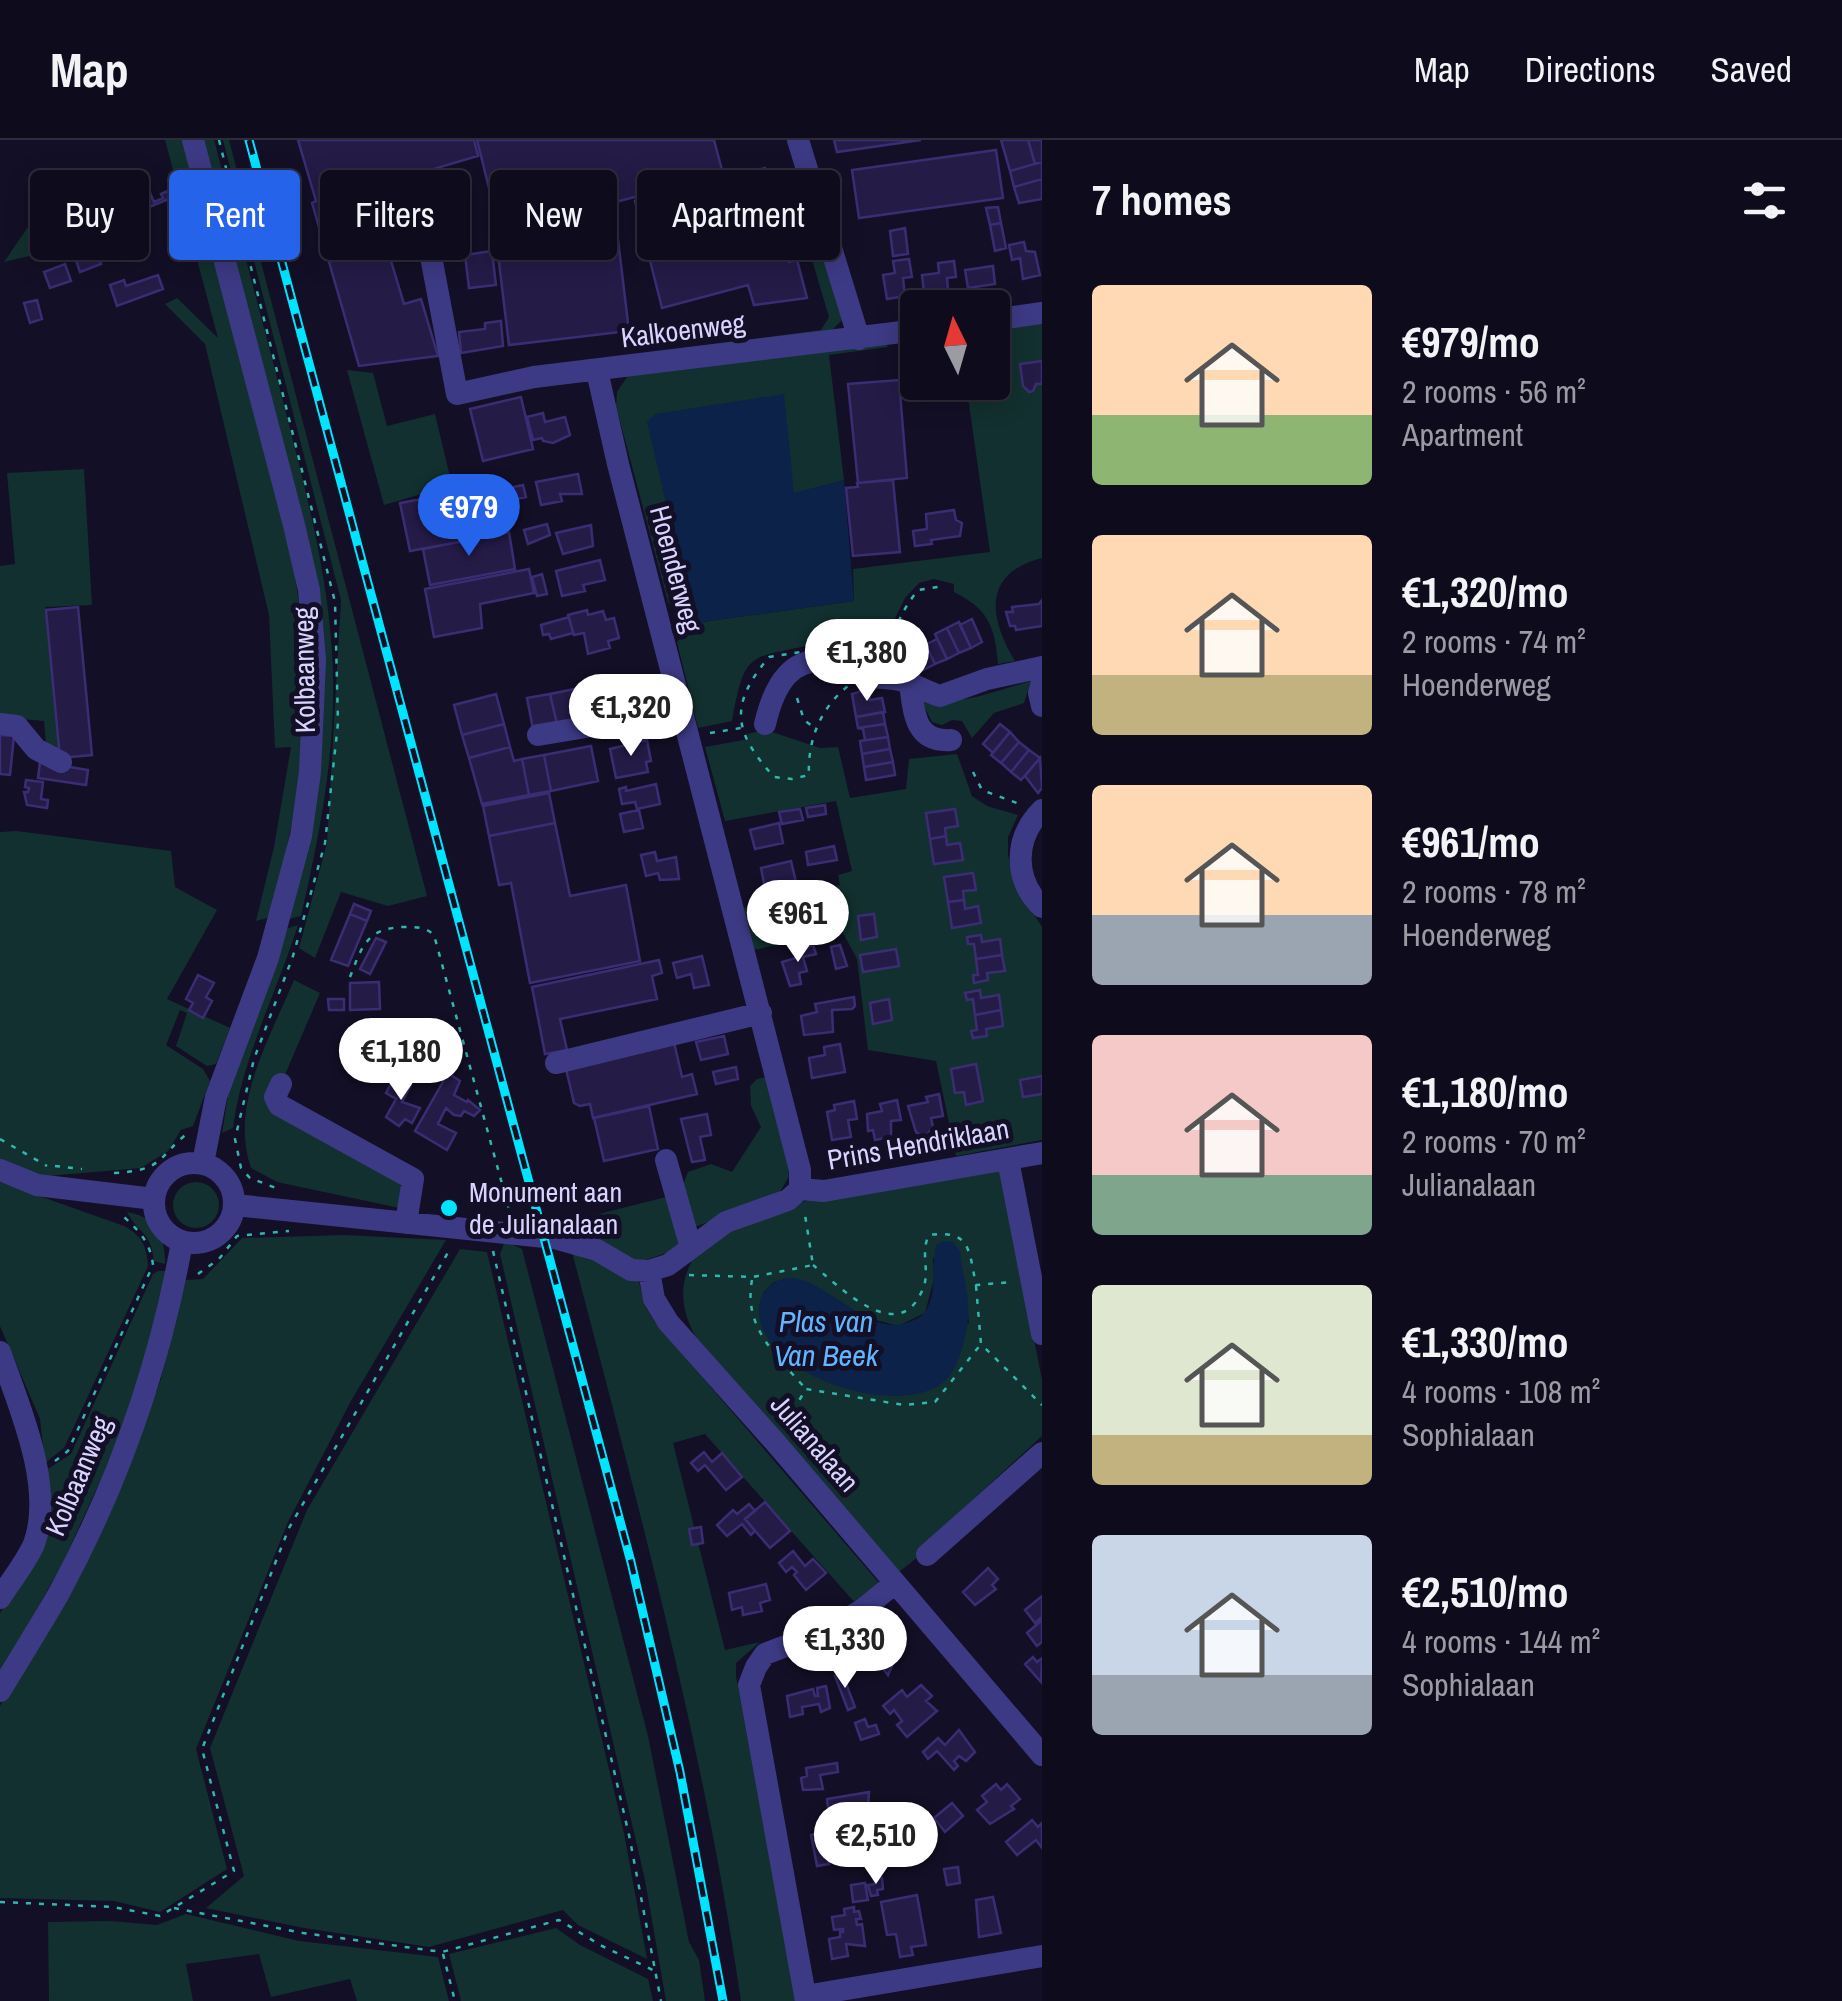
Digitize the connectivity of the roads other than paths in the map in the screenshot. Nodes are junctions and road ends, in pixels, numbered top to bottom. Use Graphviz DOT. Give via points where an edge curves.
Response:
graph roads {
  1 [pos="193,140"];
  2 [pos="798,140"];
  3 [pos="431,260"];
  4 [pos="1042,313"];
  5 [pos="1010,317"];
  6 [pos="900,332"];
  7 [pos="859,338"];
  8 [pos="597,371"];
  9 [pos="1042,667"];
  10 [pos="904,682"];
  11 [pos="1042,682"];
  12 [pos="1042,706"];
  13 [pos="682,711"];
  14 [pos="0,724"];
  15 [pos="753,726"];
  16 [pos="538,734"];
  17 [pos="950,740"];
  18 [pos="60,762"];
  19 [pos="1039,813"];
  20 [pos="1042,908"];
  21 [pos="760,1013"];
  22 [pos="556,1063"];
  23 [pos="281,1084"];
  24 [pos="1042,1153"];
  25 [pos="666,1160"];
  26 [pos="1008,1160"];
  27 [pos="203,1163"];
  28 [pos="0,1170"];
  29 [pos="800,1189"];
  30 [pos="154,1199"];
  31 [pos="235,1205"];
  32 [pos="406,1223"];
  33 [pos="182,1242"];
  34 [pos="690,1248"];
  35 [pos="649,1271"];
  36 [pos="1042,1334"];
  37 [pos="0,1352"];
  38 [pos="1042,1453"];
  39 [pos="927,1554"];
  40 [pos="895,1583"];
  41 [pos="0,1598"];
  42 [pos="0,1691"];
  43 [pos="1042,1755"];
  44 [pos="1042,1956"];
  45 [pos="805,1999"];
  1 -- 27 [label="street, Kolbaanweg" via="294,525 315,660 301,836 268,958 216,1097"];
  2 -- 7 [label="street"];
  3 -- 8 [label="street, Kalkoenweg" via="456,394"];
  4 -- 5 [label="street"];
  6 -- 7 [label="street, Kalkoenweg"];
  7 -- 8 [label="street, Kalkoenweg"];
  8 -- 13 [label="street, Hoenderweg"];
  9 -- 10 [label="street" via="940,696"];
  10 -- 15 [label="street" via="815,660 794,665"];
  10 -- 17 [label="street" via="926,738"];
  11 -- 12 [label="street"];
  13 -- 16 [label="street"];
  13 -- 21 [label="street, Hoenderweg"];
  14 -- 18 [label="street" via="17,726 36,749"];
  19 -- 20 [label="street" via="1024,834 1019,858 1025,886"];
  21 -- 22 [label="street"];
  21 -- 29 [label="street, Hoenderweg"];
  23 -- 32 [label="street" via="279,1106 413,1179"];
  24 -- 26 [label="street, Prins Hendriklaan"];
  25 -- 34 [label="street"];
  26 -- 29 [label="street, Prins Hendriklaan"];
  26 -- 36 [label="street"];
  27 -- 30 [label="street" via="166,1174"];
  27 -- 31 [label="street" via="227,1178"];
  28 -- 30 [label="street" via="37,1185"];
  29 -- 34 [label="street, Prins Hendriklaan" via="788,1200 726,1222"];
  30 -- 33 [label="street" via="164,1230"];
  31 -- 32 [label="street"];
  31 -- 33 [label="street" via="224,1232 197,1244"];
  32 -- 35 [label="street" via="577,1243 631,1270"];
  33 -- 42 [label="street, Kolbaanweg" via="165,1326 125,1450 60,1592"];
  34 -- 35 [label="street, Prins Hendriklaan"];
  35 -- 40 [label="street, Julianalaan" via="659,1310"];
  37 -- 41 [label="street" via="26,1425 41,1509 34,1544"];
  38 -- 39 [label="street"];
  40 -- 43 [label="street, Julianalaan"];
  40 -- 45 [label="street" via="825,1632 765,1654 749,1684"];
  44 -- 45 [label="street"];
}
